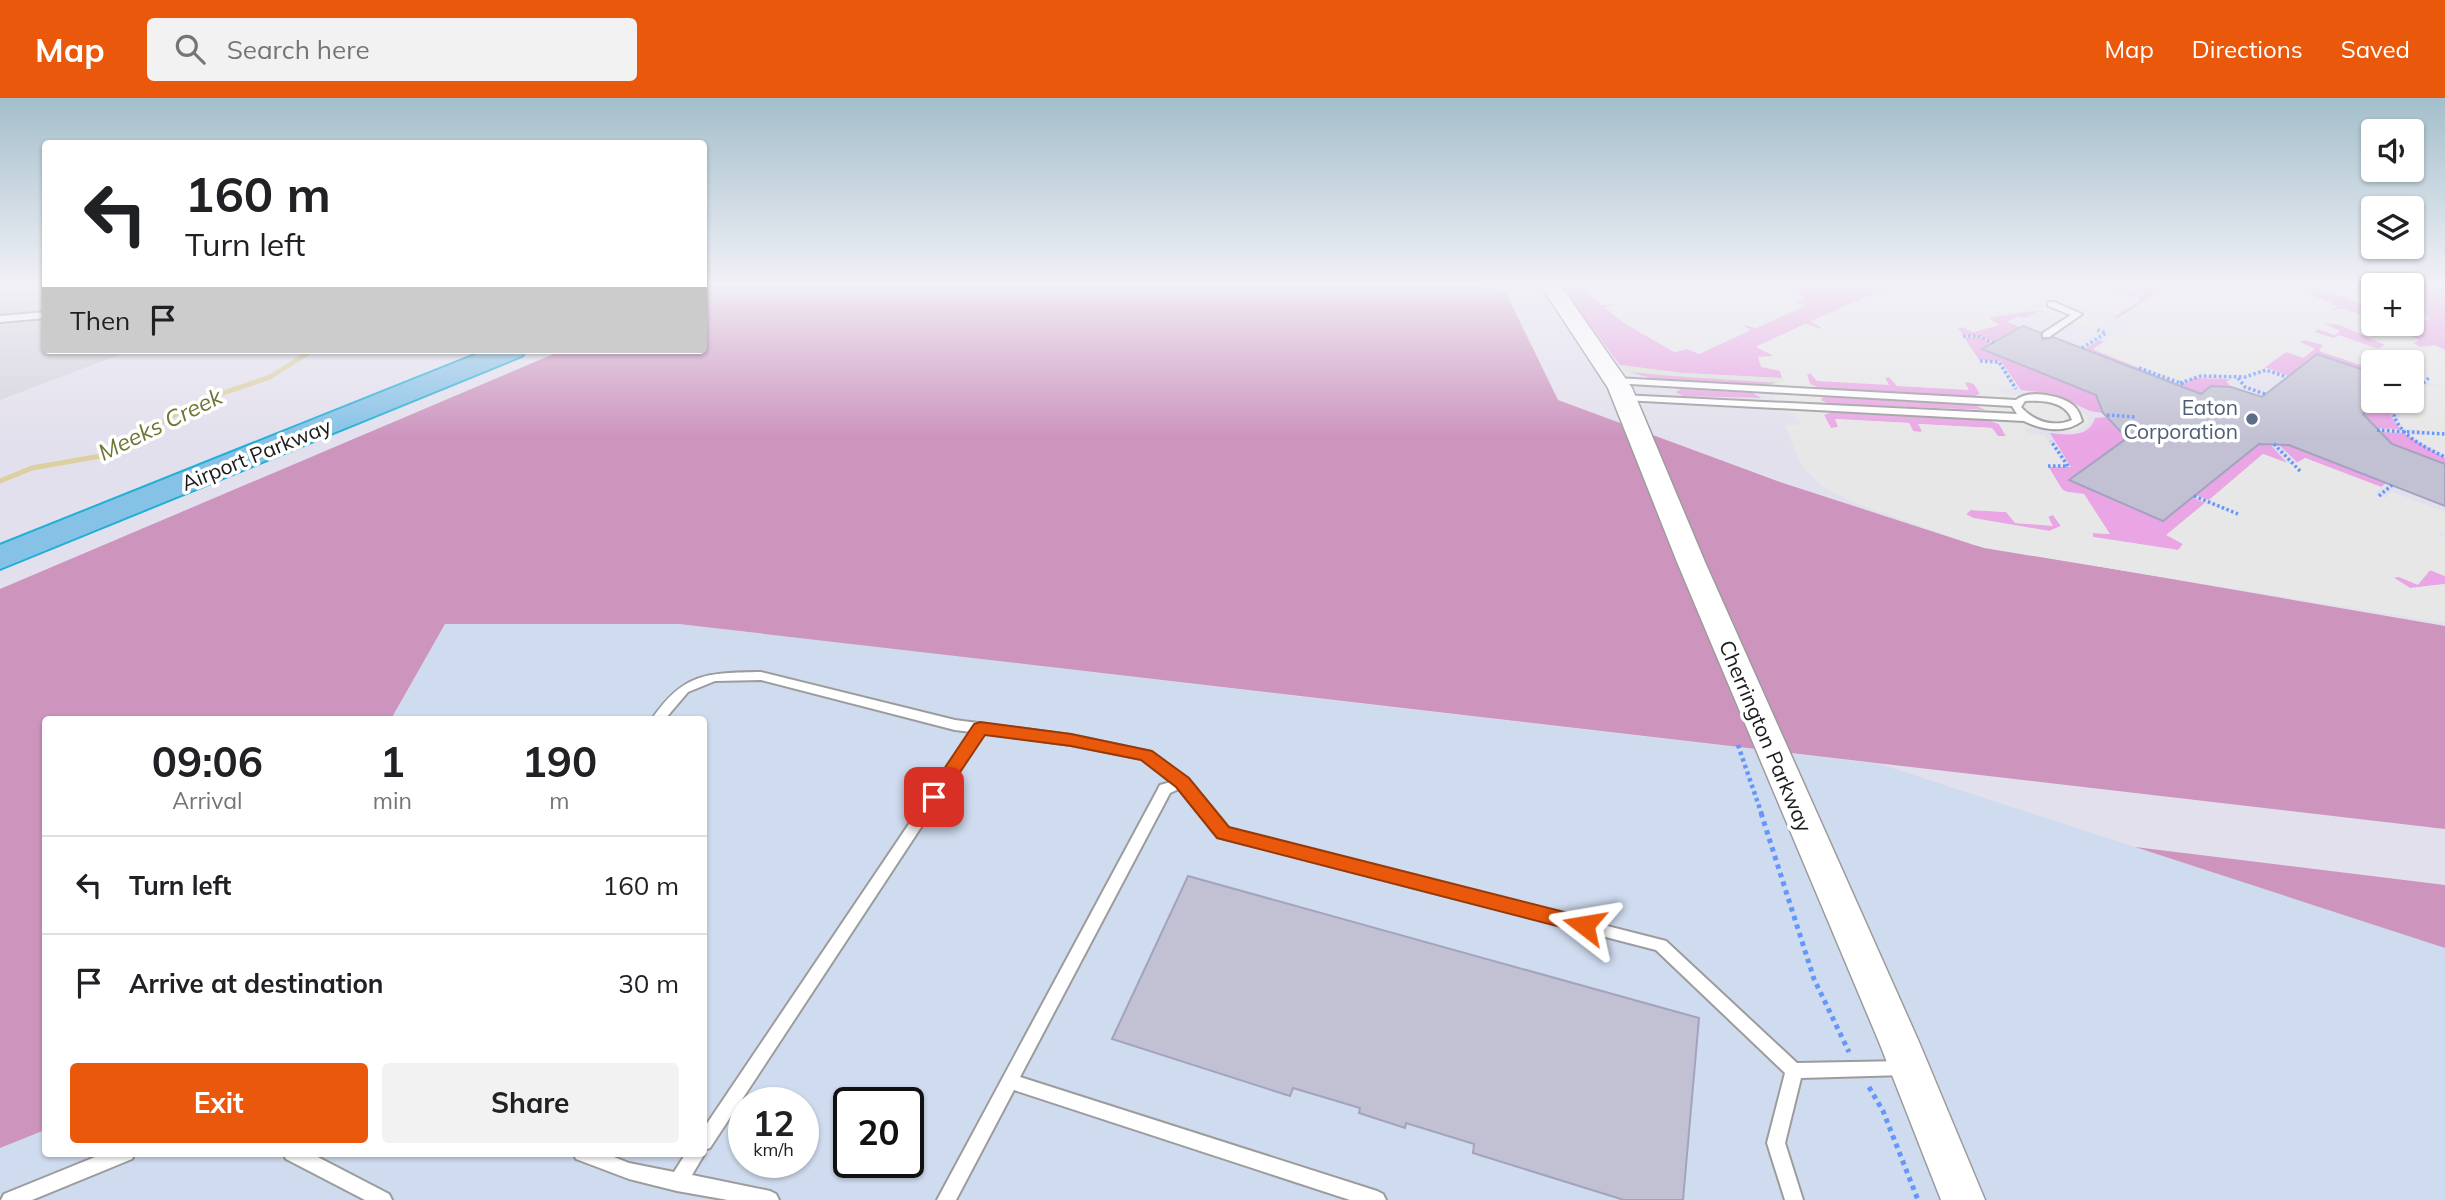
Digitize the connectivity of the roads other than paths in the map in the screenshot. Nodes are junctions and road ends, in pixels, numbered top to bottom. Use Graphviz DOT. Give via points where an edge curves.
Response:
graph roads {
  1 [pos="1583,334"];
  2 [pos="470,354"];
  3 [pos="502,354"];
  4 [pos="1620,389"];
  5 [pos="2017,404"];
  6 [pos="2028,418"];
  7 [pos="0,542"];
  8 [pos="0,558"];
  9 [pos="661,716"];
  10 [pos="980,728"];
  11 [pos="1182,783"];
  12 [pos="1909,1068"];
  13 [pos="1794,1071"];
  14 [pos="1010,1081"];
  15 [pos="707,1138"];
  16 [pos="116,1157"];
  17 [pos="300,1157"];
  18 [pos="592,1157"];
  19 [pos="693,1157"];
  20 [pos="677,1182"];
  21 [pos="766,1199"];
  22 [pos="10,1200"];
  23 [pos="383,1200"];
  24 [pos="946,1200"];
  25 [pos="1377,1200"];
  26 [pos="1794,1200"];
  27 [pos="1963,1200"];
  1 -- 4 [label="street, Cherrington Parkway"];
  2 -- 7 [label="highway, Airport Parkway"];
  3 -- 8 [label="highway, Airport Parkway"];
  4 -- 5 [label="lane"];
  4 -- 6 [label="lane"];
  4 -- 12 [label="street, Cherrington Parkway"];
  5 -- 6 [label="lane"];
  5 -- 6 [label="lane" via="2029,398 2049,399 2068,406 2078,416 2074,424 2059,427"];
  9 -- 10 [label="lane" via="684,689 714,677 761,676"];
  10 -- 11 [label="lane" via="1146,755"];
  10 -- 15 [label="lane"];
  11 -- 13 [label="lane" via="1223,833 1661,945"];
  11 -- 14 [label="lane" via="1165,789"];
  12 -- 13 [label="lane"];
  12 -- 27 [label="street, Cherrington Parkway"];
  13 -- 26 [label="lane" via="1776,1143"];
  14 -- 24 [label="lane"];
  14 -- 25 [label="lane"];
  16 -- 22 [label="lane"];
  17 -- 23 [label="lane"];
  18 -- 20 [label="lane"];
  19 -- 20 [label="lane"];
  20 -- 21 [label="lane"];
}
